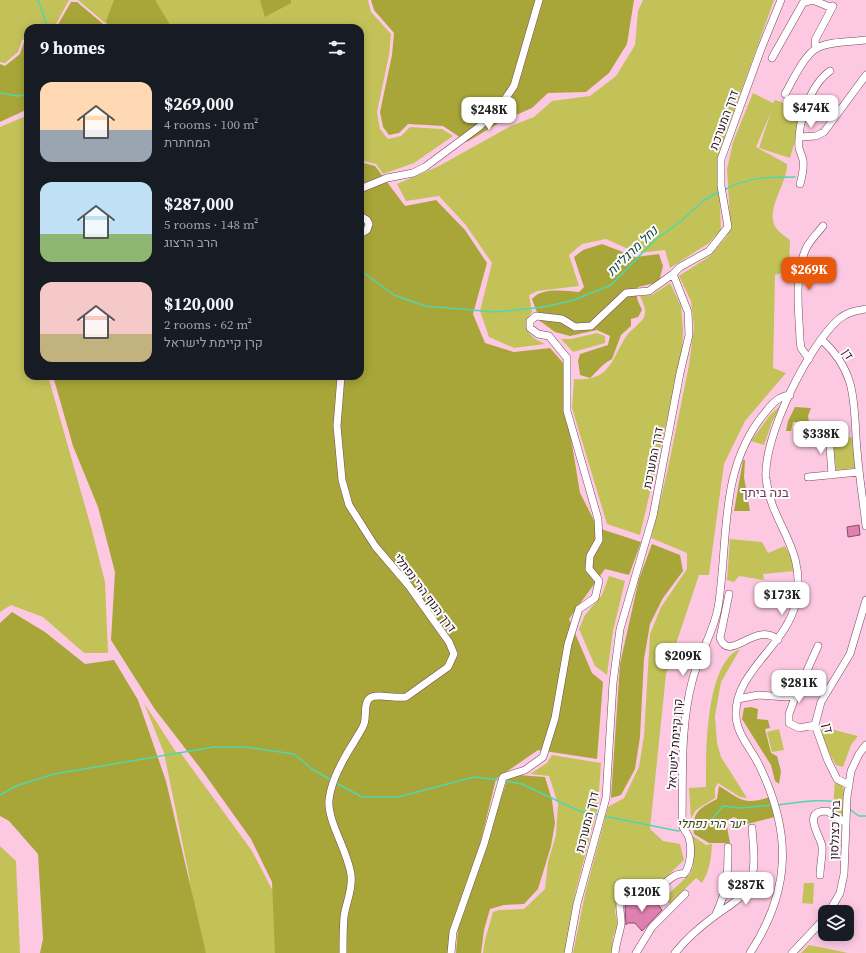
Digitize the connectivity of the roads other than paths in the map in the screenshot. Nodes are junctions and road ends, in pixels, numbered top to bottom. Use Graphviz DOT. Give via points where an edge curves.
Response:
graph roads {
  1 [pos="539,0"];
  2 [pos="781,0"];
  3 [pos="866,40"];
  4 [pos="816,49"];
  5 [pos="772,58"];
  6 [pos="830,71"];
  7 [pos="866,74"];
  8 [pos="785,94"];
  9 [pos="800,137"];
  10 [pos="800,184"];
  11 [pos="364,187"];
  12 [pos="364,218"];
  13 [pos="823,226"];
  14 [pos="364,232"];
  15 [pos="673,274"];
  16 [pos="866,310"];
  17 [pos="822,340"];
  18 [pos="809,359"];
  19 [pos="341,380"];
  20 [pos="790,395"];
  21 [pos="829,434"];
  22 [pos="859,472"];
  23 [pos="832,475"];
  24 [pos="808,477"];
  25 [pos="866,526"];
  26 [pos="729,594"];
  27 [pos="866,600"];
  28 [pos="778,640"];
  29 [pos="818,646"];
  30 [pos="796,695"];
  31 [pos="738,699"];
  32 [pos="815,725"];
  33 [pos="865,747"];
  34 [pos="851,771"];
  35 [pos="834,774"];
  36 [pos="849,785"];
  37 [pos="846,823"];
  38 [pos="752,828"];
  39 [pos="728,846"];
  40 [pos="820,875"];
  41 [pos="684,894"];
  42 [pos="833,905"];
  43 [pos="715,916"];
  44 [pos="818,925"];
  45 [pos="343,953"];
  46 [pos="451,953"];
  47 [pos="568,953"];
  48 [pos="615,953"];
  49 [pos="636,953"];
  50 [pos="676,953"];
  51 [pos="750,953"];
  52 [pos="792,953"];
  1 -- 11 [label="street" via="514,86 499,108 479,127 425,167"];
  2 -- 15 [label="street, דרך המערכת" via="722,159 722,186 728,227 709,251 680,267"];
  3 -- 4 [label="street"];
  4 -- 5 [label="street" via="815,40 832,7 814,0 803,2"];
  4 -- 8 [label="street" via="808,57"];
  6 -- 9 [label="street" via="822,78 809,99"];
  7 -- 9 [label="street" via="824,132 816,136"];
  9 -- 10 [label="street" via="799,147 803,166"];
  12 -- 14 [label="street" via="369,224"];
  13 -- 18 [label="street" via="807,247 800,274 800,340 803,352"];
  15 -- 46 [label="street" via="649,292 626,293 591,326 575,327 562,319 536,316 530,321 530,328 538,334 549,336 567,358 567,411 598,519 599,540 590,556 590,569 599,581 595,598 579,609 568,644 555,718 543,757 526,770 503,777 484,844 452,932"];
  15 -- 47 [label="street, דרך המערכת" via="688,312 689,335 653,516 620,629 613,683 606,798 577,904"];
  16 -- 17 [label="street" via="851,312 838,319"];
  17 -- 18 [label="street"];
  17 -- 22 [label="street, דן" via="840,360 852,388"];
  18 -- 20 [label="street"];
  19 -- 45 [label="street, דרך הנוף הרי נפתלי" via="337,426 342,480 349,505 375,546 409,586 449,642 454,654 448,667 406,697 370,698 367,702 365,724 339,769 329,799 329,809 349,859 352,877 344,915"];
  20 -- 28 [label="street" via="771,440 766,465 771,499 792,546 798,567 798,591 792,617"];
  20 -- 48 [label="street, קרן קיימת לישראל" via="778,398 752,430 739,454 735,470 725,523 718,608 689,694 683,759 682,824 690,838 688,870 684,874 676,875 646,898 634,896 620,903 621,926"];
  21 -- 23 [label="street"];
  22 -- 23 [label="street"];
  22 -- 25 [label="street, דן"];
  23 -- 24 [label="street"];
  26 -- 28 [label="street" via="720,638 722,642 728,647 733,647 756,634 773,636"];
  27 -- 32 [label="street, דן" via="850,654 821,702"];
  28 -- 31 [label="street" via="750,674"];
  29 -- 30 [label="street"];
  30 -- 31 [label="street" via="758,695"];
  30 -- 32 [label="street" via="789,714 789,723 799,728"];
  31 -- 51 [label="street" via="738,726 771,792 782,834 778,894 766,925"];
  32 -- 35 [label="street, דן"];
  33 -- 34 [label="street, ברל כצנלסון"];
  34 -- 35 [label="street" via="840,778"];
  34 -- 36 [label="street, ברל כצנלסון"];
  35 -- 36 [label="street" via="837,779"];
  36 -- 37 [label="street, ברל כצנלסון"];
  37 -- 40 [label="street" via="827,811 815,816 814,827 822,847"];
  37 -- 42 [label="street, ברל כצנלסון" via="844,879"];
  38 -- 43 [label="street" via="755,860 748,889 741,898"];
  39 -- 43 [label="street" via="728,883"];
  41 -- 49 [label="street" via="652,927"];
  43 -- 50 [label="street"];
  44 -- 52 [label="street"];
}
